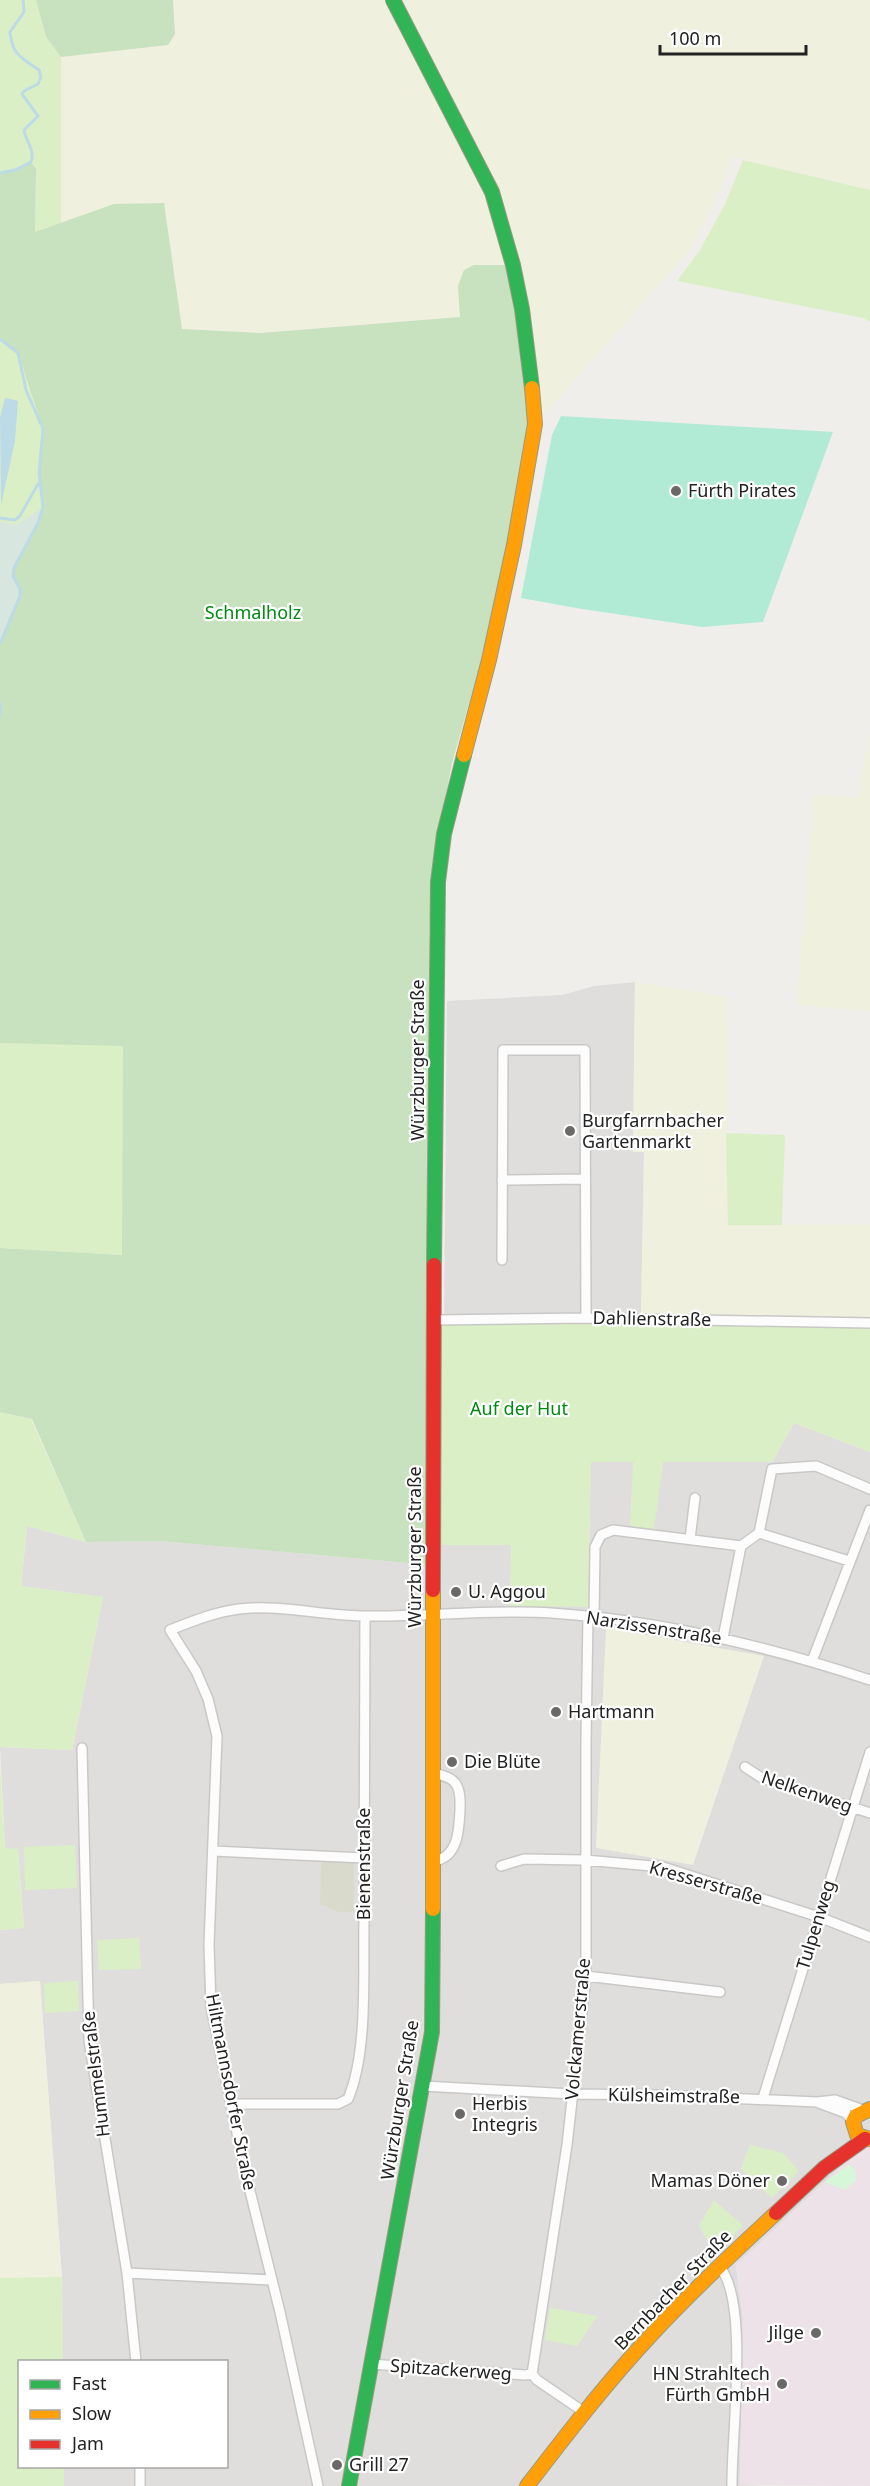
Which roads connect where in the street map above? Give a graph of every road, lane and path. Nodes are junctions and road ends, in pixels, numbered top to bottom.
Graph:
1 (393, 0) edge
2 (585, 1179) junction
3 (502, 1180) junction
4 (502, 1260) dead end
5 (586, 1318) junction
6 (434, 1320) junction
7 (870, 1323) edge
8 (870, 1489) edge
9 (695, 1498) dead end
10 (870, 1510) edge
11 (759, 1533) junction
12 (690, 1539) junction
13 (741, 1546) junction
14 (849, 1561) junction
15 (433, 1614) junction
16 (364, 1616) junction
17 (591, 1616) junction
18 (170, 1630) joint
19 (723, 1638) junction
20 (812, 1661) junction
21 (870, 1680) edge
22 (82, 1748) dead end
23 (870, 1752) edge
24 (745, 1767) dead end
25 (433, 1773) junction
26 (852, 1808) junction
27 (870, 1813) edge
28 (213, 1851) junction
29 (364, 1858) junction
30 (585, 1860) junction
31 (434, 1861) junction
32 (501, 1866) dead end
33 (819, 1917) junction
34 (870, 1937) edge
35 (586, 1976) junction
36 (720, 1992) dead end
37 (423, 2086) junction
38 (572, 2094) junction
39 (764, 2098) junction
40 (817, 2102) junction
41 (232, 2104) junction
42 (867, 2110) edge
43 (854, 2125) junction
44 (868, 2139) edge
45 (824, 2168) junction
46 (719, 2266) junction
47 (127, 2273) junction
48 (272, 2280) junction
49 (136, 2360) edge
50 (370, 2364) junction
51 (532, 2373) junction
52 (584, 2412) junction
53 (140, 2468) edge
54 (140, 2486) edge
55 (318, 2486) edge
56 (349, 2486) edge
57 (528, 2486) edge
58 (732, 2486) edge

1 - 6 street, Würzburger Straße
2 - 3 street
2 - 3 street
2 - 5 street
3 - 4 street
5 - 6 street, Dahlienstraße
5 - 7 street, Dahlienstraße
6 - 15 street, Würzburger Straße
8 - 11 street
9 - 12 street
10 - 14 street
11 - 13 street
11 - 14 street
12 - 13 street, Volckamerstraße
12 - 17 street, Volckamerstraße
13 - 19 street
14 - 20 street
15 - 16 street, Narzissenstraße
15 - 17 street, Narzissenstraße
15 - 25 street, Würzburger Straße
16 - 18 street, Narzissenstraße
16 - 29 street, Bienenstraße
17 - 19 street, Narzissenstraße
17 - 30 street, Volckamerstraße
18 - 28 street, Hiltmannsdorfer Straße
19 - 20 street, Narzissenstraße
20 - 21 street, Narzissenstraße
22 - 47 street, Hummelstraße
23 - 26 street, Tulpenweg
24 - 26 street, Nelkenweg
25 - 31 street, Würzburger Straße
25 - 31 street
26 - 27 street, Nelkenweg
26 - 33 street, Tulpenweg
28 - 29 street
28 - 41 street, Hiltmannsdorfer Straße
29 - 41 street, Bienenstraße
30 - 32 street, Kresserstraße
30 - 33 street, Kresserstraße
30 - 35 street, Volckamerstraße
31 - 37 street, Würzburger Straße
33 - 34 street, Kresserstraße
33 - 39 street, Tulpenweg
35 - 36 street
35 - 38 street, Volckamerstraße
37 - 38 street, Külsheimstraße
37 - 50 street, Würzburger Straße
38 - 39 street, Külsheimstraße
38 - 51 street, Volckamerstraße
39 - 40 street, Külsheimstraße
40 - 42 street, Külsheimstraße
40 - 43 street, Külsheimstraße
41 - 48 street, Hiltmannsdorfer Straße
42 - 43 street
43 - 44 street
43 - 45 street
44 - 45 street, Bernbacher Straße
45 - 46 street, Bernbacher Straße
46 - 52 street, Bernbacher Straße
46 - 58 street
47 - 48 street
47 - 49 street, Hummelstraße
48 - 55 street, Hiltmannsdorfer Straße
50 - 51 street, Spitzackerweg
50 - 56 street, Würzburger Straße
51 - 52 street
52 - 57 street, Bernbacher Straße
53 - 54 street

